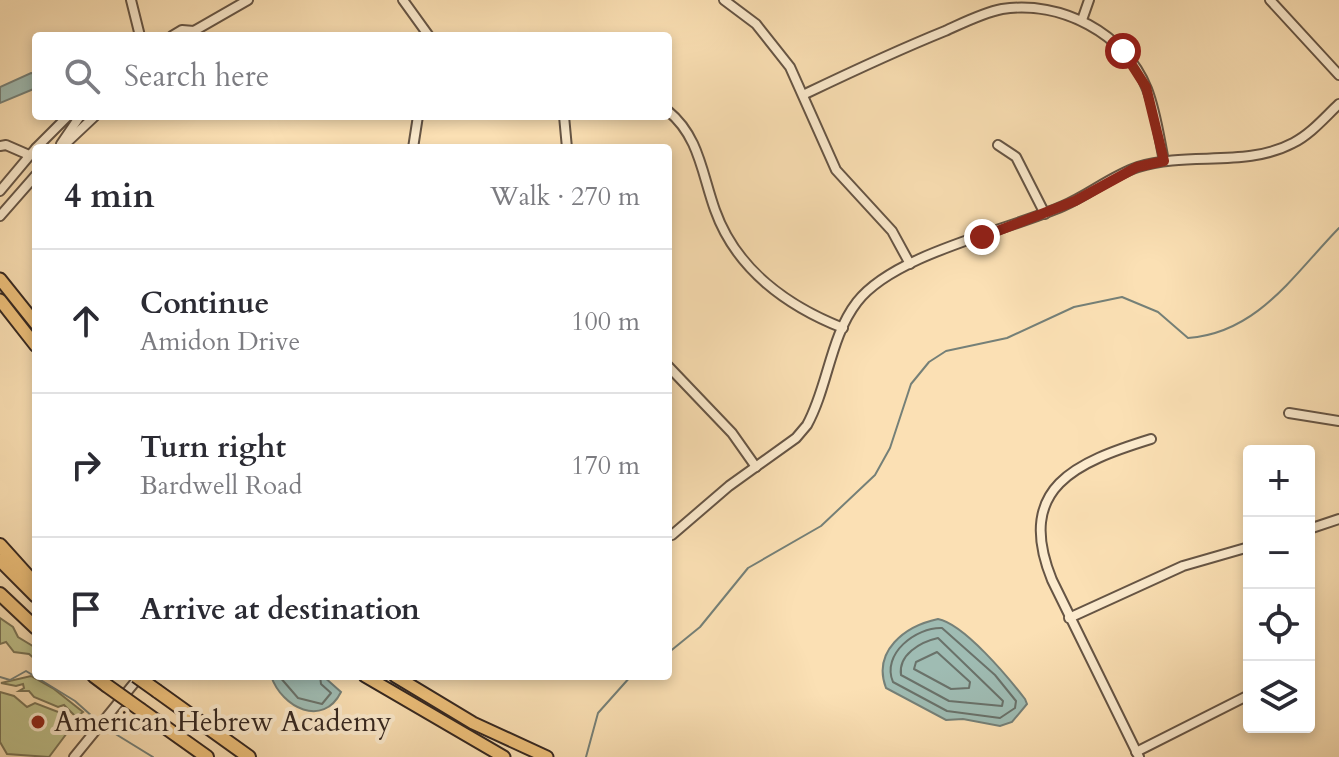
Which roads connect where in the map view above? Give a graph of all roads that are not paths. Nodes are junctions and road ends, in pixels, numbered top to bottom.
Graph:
1 (131, 0) edge
2 (248, 0) edge
3 (403, 0) edge
4 (724, 0) edge
5 (747, 0) edge
6 (1089, 0) edge
7 (1270, 0) edge
8 (740, 10) junction
9 (1082, 20) junction
10 (139, 32) edge
11 (195, 32) edge
12 (426, 32) edge
13 (1339, 75) edge
14 (805, 94) junction
15 (1339, 104) edge
16 (672, 116) edge
17 (64, 120) edge
18 (78, 120) edge
19 (91, 120) edge
20 (417, 120) edge
21 (564, 120) edge
22 (41, 144) edge
23 (62, 144) edge
24 (64, 144) edge
25 (414, 144) edge
26 (567, 144) edge
27 (998, 145) dead end
28 (0, 146) edge
29 (32, 151) edge
30 (32, 153) edge
31 (1164, 161) junction
32 (32, 180) edge
33 (0, 191) edge
34 (1045, 214) junction
35 (0, 216) edge
36 (910, 264) junction
37 (0, 279) edge
38 (0, 300) edge
39 (32, 319) edge
40 (843, 328) junction
41 (32, 341) edge
42 (672, 370) edge
43 (1289, 413) dead end
44 (1339, 421) edge
45 (1151, 439) dead end
46 (756, 467) junction
47 (1339, 519) edge
48 (1315, 527) edge
49 (672, 535) dead end
50 (0, 545) edge
51 (1243, 549) edge
52 (0, 560) edge
53 (32, 581) edge
54 (32, 592) edge
55 (0, 594) edge
56 (1069, 618) junction
57 (32, 624) edge
58 (99, 680) edge
59 (135, 680) edge
60 (143, 680) edge
61 (372, 680) edge
62 (400, 680) edge
63 (1243, 698) edge
64 (1137, 754) edge
65 (74, 757) edge
66 (207, 757) edge
67 (249, 757) edge
68 (504, 757) edge
69 (547, 757) edge

1 - 10 street
2 - 11 street
3 - 12 street
4 - 8 street
5 - 8 street
6 - 9 street
7 - 13 street
8 - 14 street
9 - 14 street
9 - 31 street
14 - 36 street
15 - 31 street
16 - 40 street
17 - 22 street
18 - 23 street
19 - 24 street
20 - 25 street
21 - 26 street
27 - 34 street
28 - 29 street
30 - 33 street
31 - 34 street
32 - 35 street
34 - 36 street
36 - 40 street
37 - 39 main road
38 - 41 main road
40 - 46 street
42 - 46 street
43 - 44 street
45 - 56 street
46 - 49 street
47 - 48 street
50 - 53 highway
51 - 56 street
52 - 54 highway
55 - 57 highway
56 - 64 street
58 - 66 highway, bridge
59 - 65 street
60 - 67 highway, bridge
61 - 68 main road
62 - 69 main road
63 - 64 street

